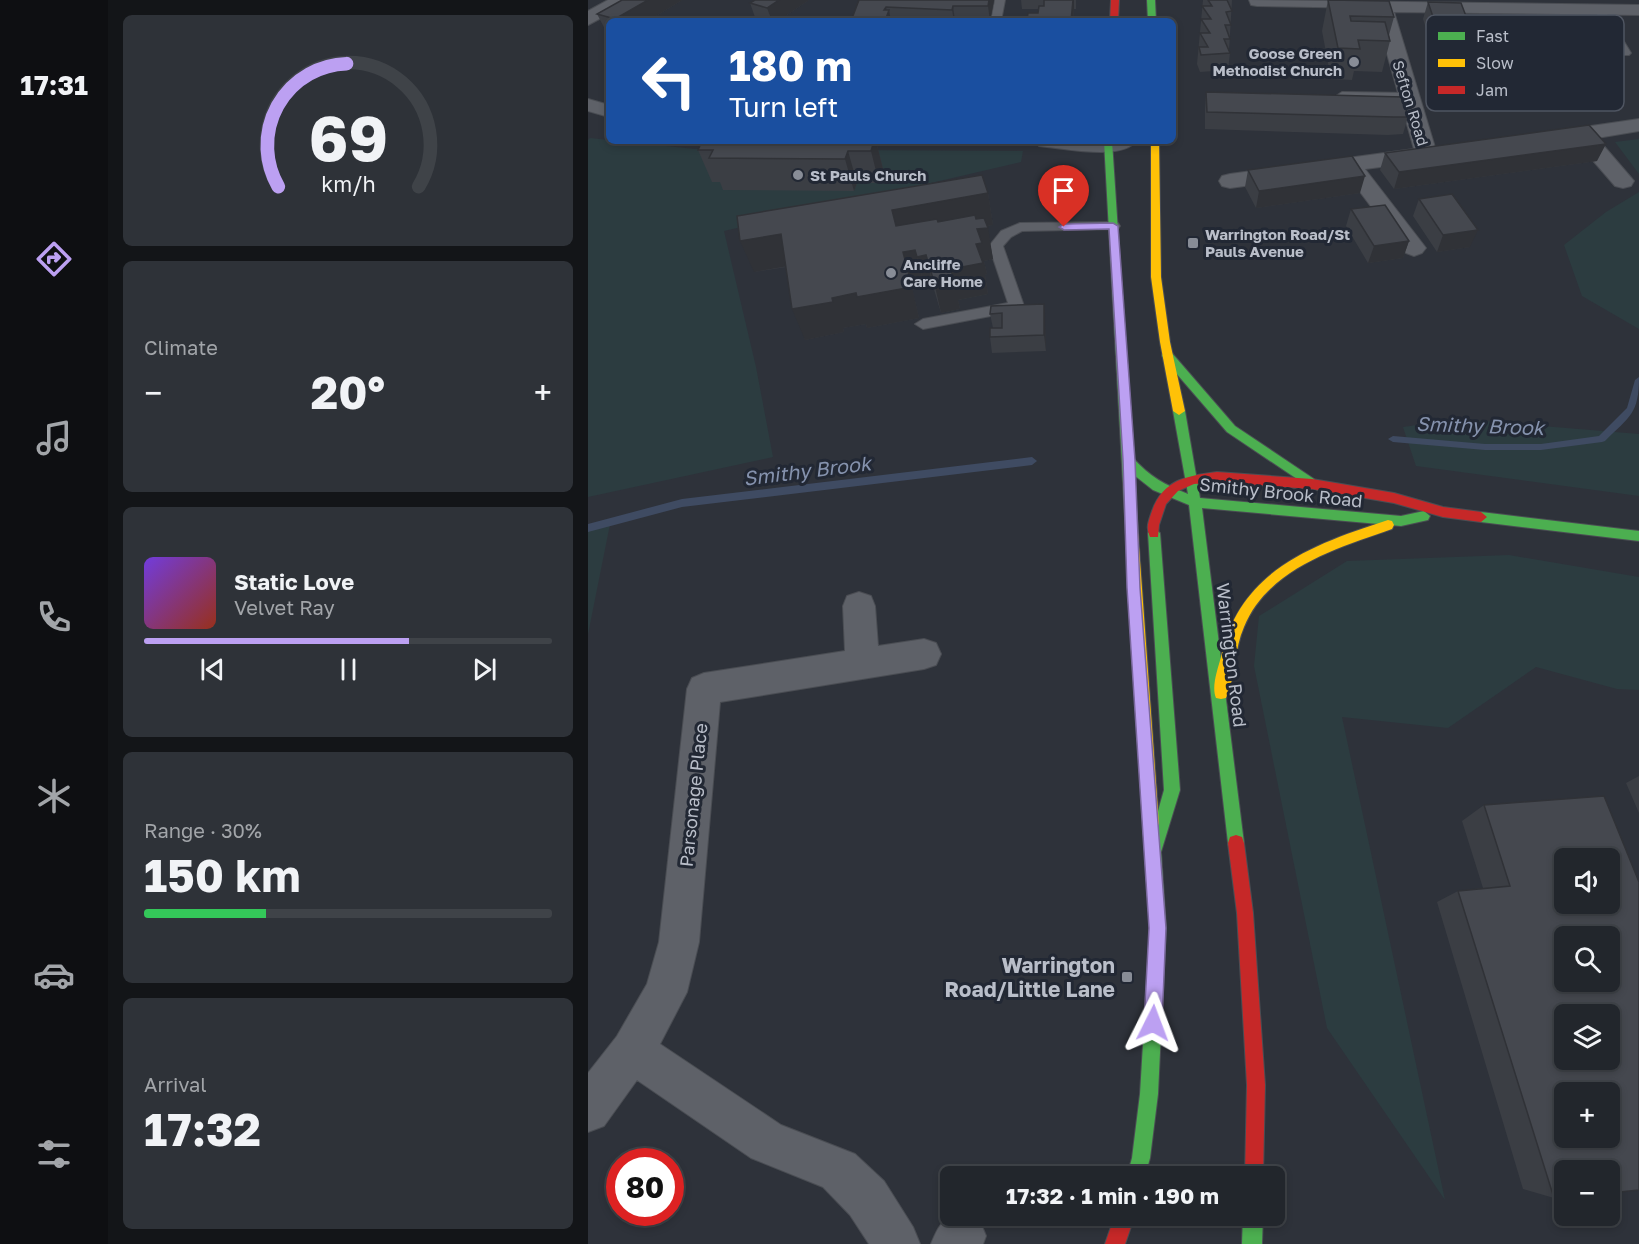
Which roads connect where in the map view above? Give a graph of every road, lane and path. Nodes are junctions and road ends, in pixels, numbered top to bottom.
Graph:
1 (621, 0) edge
2 (1000, 0) edge
3 (1115, 0) edge
4 (1151, 0) edge
5 (1257, 1) edge
6 (1277, 1) edge
7 (1382, 3) edge
8 (1522, 4) edge
9 (1599, 9) junction
10 (1639, 10) edge
11 (1603, 15) edge
12 (997, 18) edge
13 (1114, 18) edge
14 (1152, 18) edge
15 (588, 19) edge
16 (1333, 96) edge
17 (1409, 97) junction
18 (1639, 125) edge
19 (1582, 134) junction
20 (1526, 141) edge
21 (1114, 144) edge
22 (1155, 144) edge
23 (1449, 151) edge
24 (1426, 154) junction
25 (1352, 165) junction
26 (1230, 181) dead end
27 (1623, 181) dead end
28 (1113, 226) junction
29 (1414, 248) dead end
30 (923, 324) dead end
31 (1167, 356) junction
32 (1129, 460) junction
33 (1191, 480) junction
34 (1312, 484) junction
35 (1168, 494) junction
36 (1194, 502) junction
37 (1443, 512) junction
38 (1401, 521) junction
39 (1639, 536) edge
40 (859, 606) dead end
41 (924, 654) dead end
42 (862, 663) junction
43 (1220, 699) junction
44 (1154, 851) junction
45 (632, 1051) junction
46 (588, 1110) edge
47 (1139, 1166) edge
48 (1254, 1166) edge
49 (1121, 1226) edge
50 (1253, 1226) edge
51 (896, 1244) edge
52 (1115, 1244) edge
53 (1252, 1244) edge

1 - 15 street
2 - 12 lane
3 - 13 main road
4 - 14 main road
5 - 6 street
6 - 7 street
7 - 8 street
7 - 17 street, Sefton Road
8 - 9 street
9 - 10 street
9 - 11 lane
16 - 17 lane
17 - 24 street, Sefton Road
18 - 19 street
19 - 20 street
19 - 27 street
21 - 28 main road
22 - 31 main road, Warrington Road
23 - 24 street
24 - 25 street, Sefton Road
25 - 26 street, Sefton Road
25 - 29 street
28 - 30 lane
28 - 32 main road
31 - 33 main road, Warrington Road
31 - 34 main road
32 - 35 main road, Smithy Brook Road
32 - 44 main road
33 - 34 main road, Smithy Brook Road
33 - 35 main road
33 - 36 main road, Warrington Road
34 - 37 main road, Smithy Brook Road
35 - 36 main road, Smithy Brook Road
35 - 44 main road
36 - 38 main road, Smithy Brook Road
36 - 43 main road, Warrington Road
37 - 38 main road, Smithy Brook Road
37 - 39 main road, Smithy Brook Road
38 - 43 main road
40 - 42 street
41 - 42 street, Parsonage Place
42 - 45 street, Parsonage Place
43 - 48 main road, Warrington Road
44 - 47 main road
45 - 46 street, Parsonage Place
45 - 51 street
49 - 52 main road
50 - 53 main road

